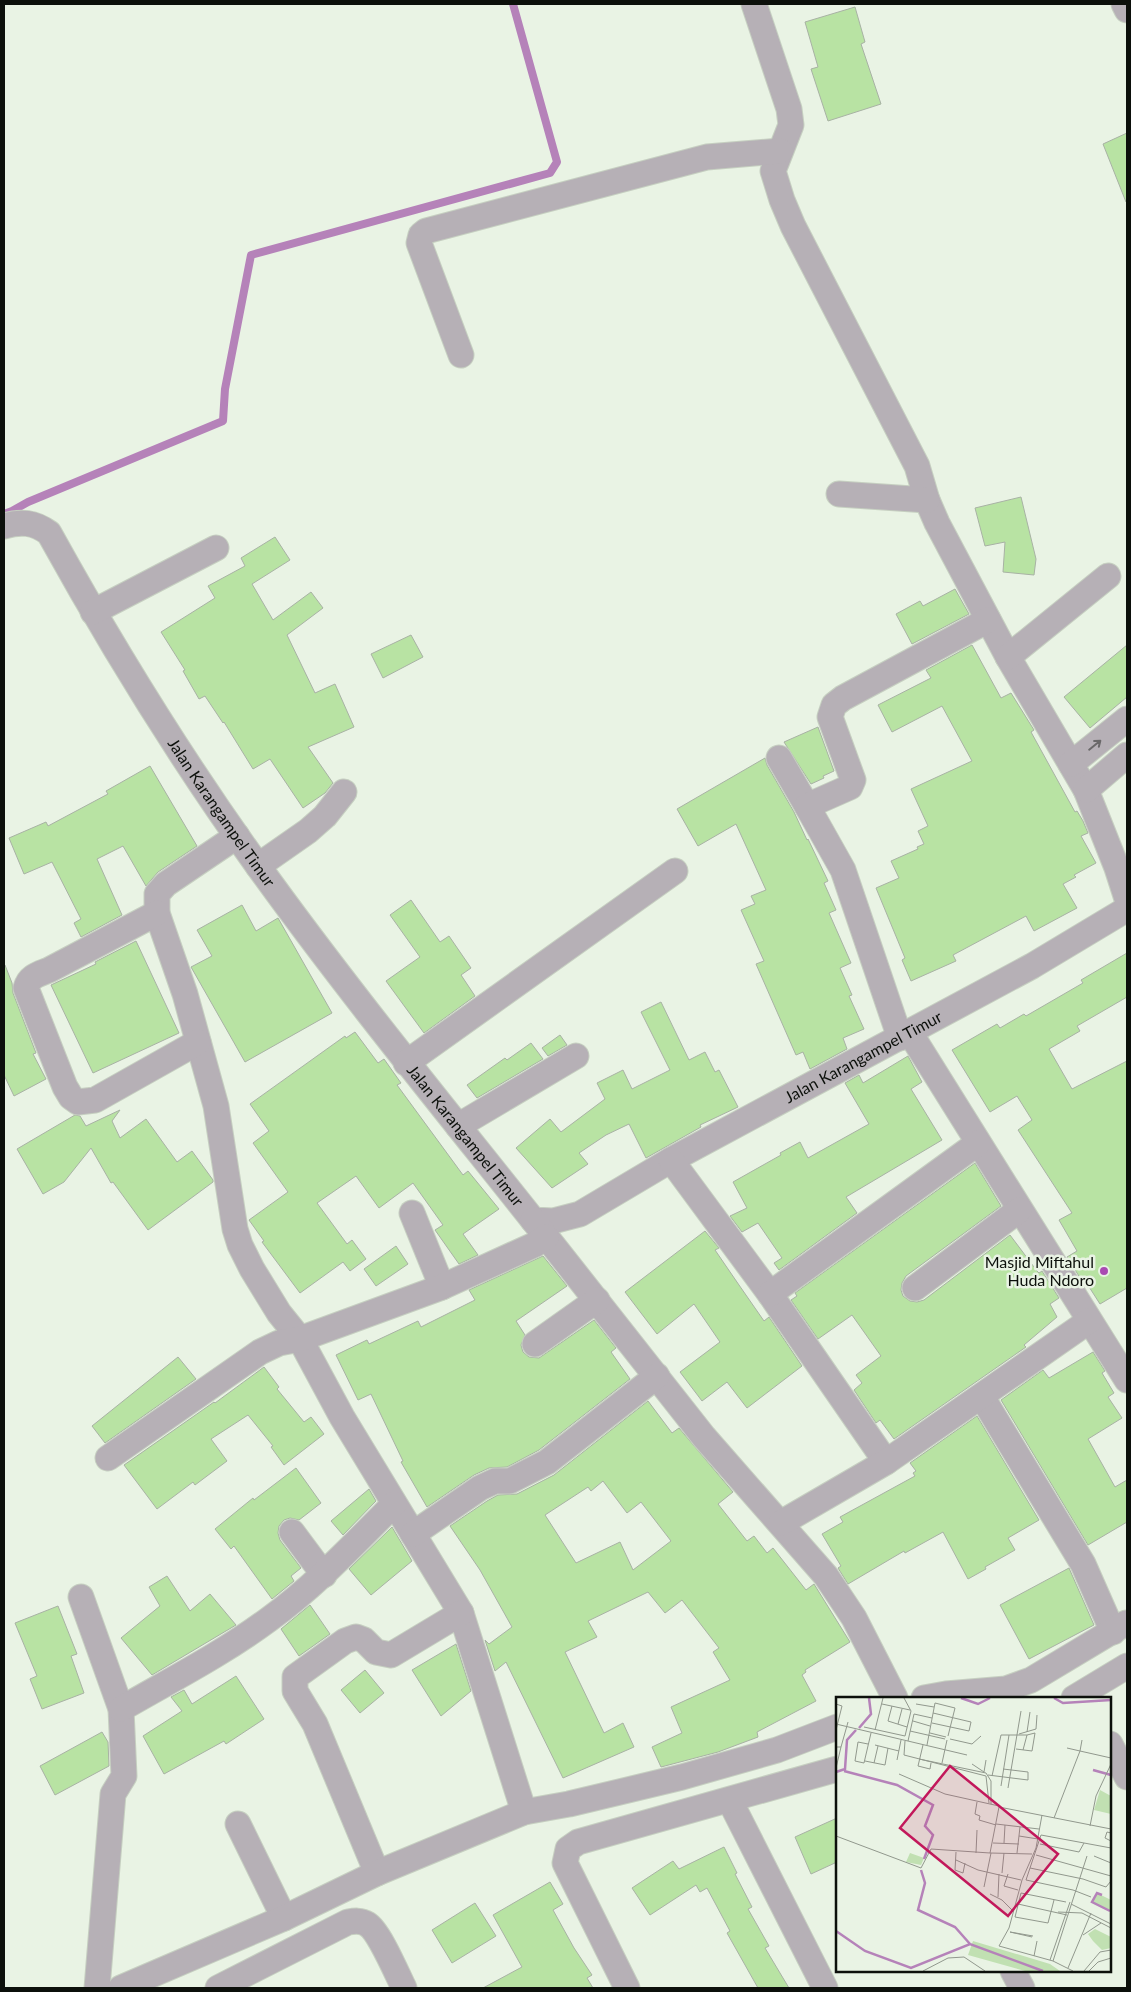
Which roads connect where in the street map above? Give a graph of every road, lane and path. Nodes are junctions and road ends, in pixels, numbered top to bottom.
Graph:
1 (754, 4) edge
2 (1124, 4) edge
3 (1127, 10) edge
4 (780, 151) junction
5 (461, 355) dead end
6 (839, 494) dead end
7 (927, 500) junction
8 (4, 526) edge
9 (216, 548) dead end
10 (1108, 576) dead end
11 (93, 612) junction
12 (988, 620) junction
13 (1008, 657) junction
14 (1127, 718) edge
15 (1127, 755) edge
16 (779, 758) dead end
17 (1071, 764) junction
18 (1086, 790) junction
19 (344, 792) dead end
20 (807, 806) junction
21 (237, 836) junction
22 (258, 866) junction
23 (675, 871) dead end
24 (1127, 900) edge
25 (1127, 909) edge
26 (157, 913) junction
27 (905, 1035) junction
28 (198, 1042) junction
29 (576, 1056) dead end
30 (406, 1063) junction
31 (458, 1126) junction
32 (978, 1143) junction
33 (671, 1160) junction
34 (1019, 1210) junction
35 (412, 1213) dead end
36 (539, 1228) junction
37 (442, 1287) junction
38 (915, 1288) dead end
39 (770, 1294) junction
40 (597, 1300) junction
41 (1089, 1321) junction
42 (300, 1339) junction
43 (535, 1344) dead end
44 (1126, 1375) edge
45 (657, 1376) junction
46 (982, 1397) junction
47 (108, 1458) dead end
48 (886, 1462) junction
49 (394, 1504) junction
50 (781, 1523) junction
51 (292, 1532) dead end
52 (413, 1534) junction
53 (324, 1575) junction
54 (81, 1596) dead end
55 (461, 1613) junction
56 (1120, 1627) edge
57 (1127, 1666) edge
58 (894, 1697) edge
59 (930, 1697) edge
60 (1080, 1697) edge
61 (121, 1708) junction
62 (836, 1727) edge
63 (1111, 1746) edge
64 (836, 1770) edge
65 (1127, 1777) edge
66 (730, 1801) junction
67 (524, 1812) junction
68 (238, 1824) dead end
69 (377, 1873) junction
70 (284, 1918) junction
71 (1014, 1972) edge
72 (97, 1988) edge
73 (121, 1988) edge
74 (218, 1988) edge
75 (404, 1988) edge
76 (627, 1988) edge
77 (825, 1988) edge
78 (1022, 1988) edge

1 - 4 street
2 - 3 street
4 - 5 street
4 - 7 street
6 - 7 street
7 - 12 street
8 - 11 street, Jalan Karangampel Timur
9 - 11 street
10 - 13 street
11 - 21 street, Jalan Karangampel Timur
12 - 13 street
12 - 20 street
13 - 17 street
17 -> 14 street
15 - 18 street
16 - 20 street
17 - 18 street
18 - 24 street
19 - 22 street
20 - 27 street
21 - 22 street, Jalan Karangampel Timur
21 - 26 street
22 - 30 street, Jalan Karangampel Timur
23 - 30 street
25 - 27 street, Jalan Karangampel Timur
26 - 28 street
26 - 28 street
27 - 32 street
27 - 33 street, Jalan Karangampel Timur
28 - 42 street
29 - 31 street
30 - 31 street, Jalan Karangampel Timur
31 - 36 street, Jalan Karangampel Timur
32 - 34 street
32 - 39 street
33 - 36 street, Jalan Karangampel Timur
33 - 39 street
34 - 38 street
34 - 41 street
35 - 37 street
36 - 37 street
36 - 40 street
37 - 42 street
39 - 48 street
40 - 43 street
40 - 45 street
41 - 44 street
41 - 46 street
42 - 47 street
42 - 49 street
45 - 50 street
45 - 52 street
46 - 48 street
46 - 56 street
48 - 50 street
49 - 52 street
49 - 53 street
50 - 58 street
51 - 53 street
52 - 55 street
53 - 61 street
54 - 61 street
55 - 67 street
55 - 69 street
56 - 59 street
57 - 60 street
61 - 72 street
62 - 67 street
63 - 65 street
64 - 66 street
66 - 76 street
66 - 77 street
67 - 69 street
68 - 70 street
69 - 70 street
70 - 73 street
71 - 78 street
74 - 75 street

